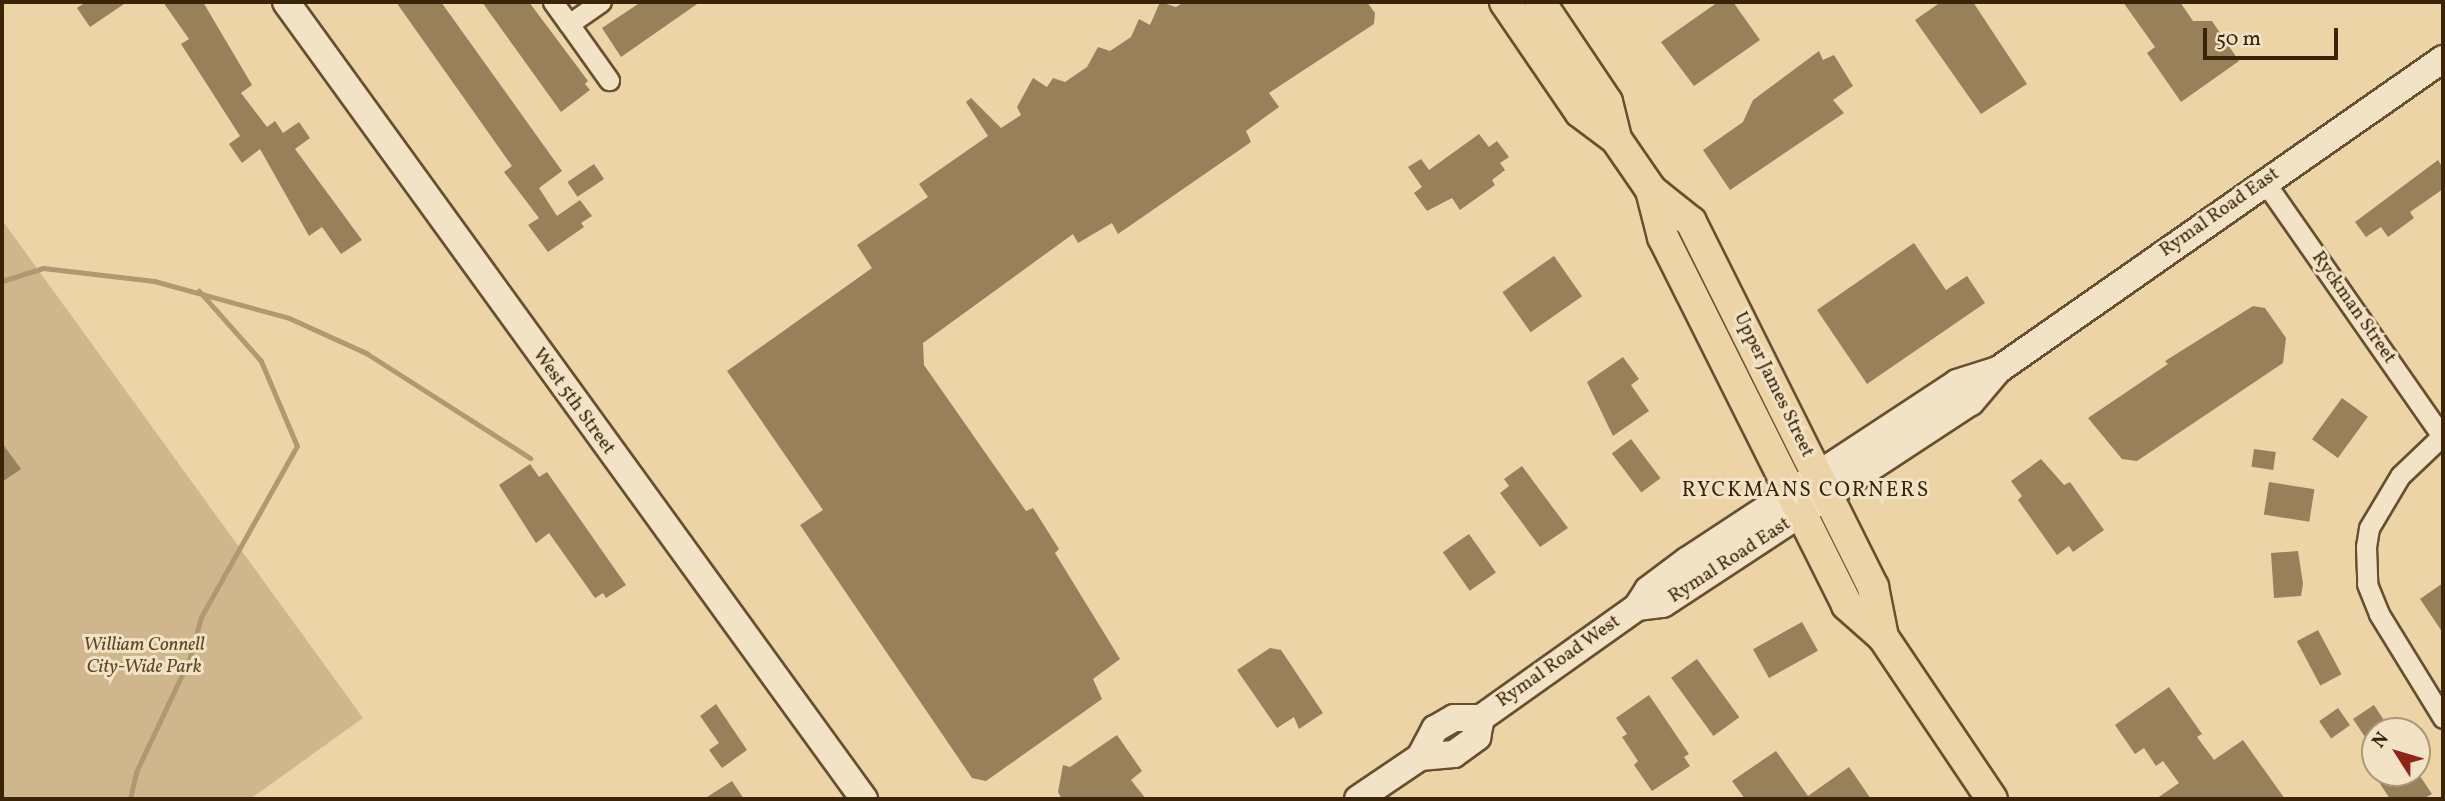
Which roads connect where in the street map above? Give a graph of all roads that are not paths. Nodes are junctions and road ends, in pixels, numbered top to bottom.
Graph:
1 (286, 2) edge
2 (553, 2) edge
3 (601, 2) edge
4 (1505, 2) edge
5 (1540, 2) edge
6 (569, 24) junction
7 (2443, 59) edge
8 (610, 80) dead end
9 (1616, 139) junction
10 (2264, 181) junction
11 (2443, 435) edge
12 (1809, 495) junction
13 (1637, 607) joint
14 (2443, 718) edge
15 (864, 799) edge
16 (1358, 799) edge
17 (1992, 799) edge

1 - 15 main road, West 5th Street
2 - 6 street
3 - 6 street
4 - 9 main road, Upper James Street
5 - 9 main road, Upper James Street
6 - 8 street
7 - 10 main road, Rymal Road East
9 - 12 main road, Upper James Street
10 - 11 street, Ryckman Street
10 - 12 main road, Rymal Road East
11 - 14 street
12 - 13 main road, Rymal Road East
12 - 17 main road, Upper James Street
13 - 16 main road, Rymal Road West

